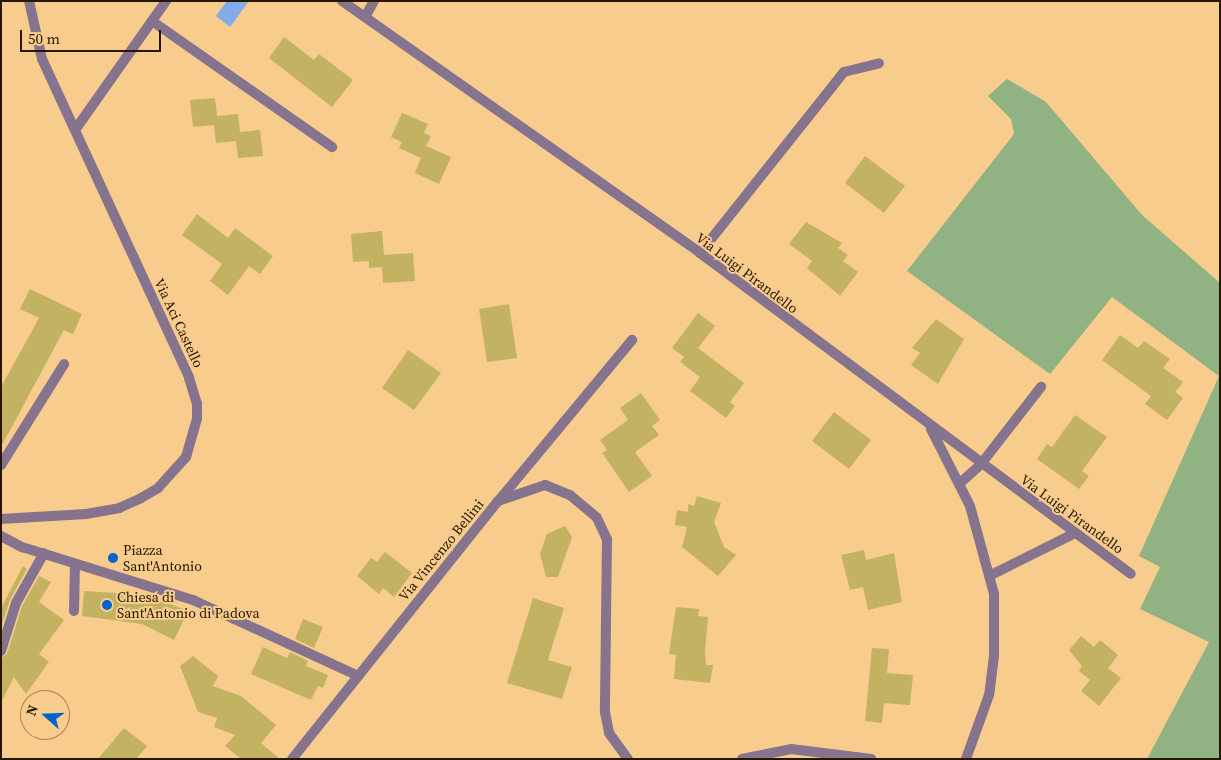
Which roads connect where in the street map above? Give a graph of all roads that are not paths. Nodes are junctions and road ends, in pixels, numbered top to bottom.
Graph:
1 (29, 1) edge
2 (166, 1) edge
3 (342, 1) edge
4 (374, 1) edge
5 (365, 17) junction
6 (152, 22) junction
7 (879, 64) dead end
8 (75, 130) junction
9 (332, 146) dead end
10 (700, 253) junction
11 (632, 340) dead end
12 (64, 364) dead end
13 (1040, 387) dead end
14 (930, 427) junction
15 (981, 464) junction
16 (1, 465) edge
17 (959, 484) junction
18 (498, 501) junction
19 (1, 518) edge
20 (1075, 533) junction
21 (1, 536) edge
22 (44, 553) junction
23 (75, 564) junction
24 (1131, 574) dead end
25 (991, 575) junction
26 (74, 611) dead end
27 (1, 651) edge
28 (358, 676) junction
29 (292, 759) edge
30 (628, 759) edge
31 (742, 759) edge
32 (871, 759) edge
33 (966, 759) edge

1 - 8 street, Via Aci Castello
2 - 6 street
3 - 5 street, Via Luigi Pirandello
4 - 5 street
5 - 10 street, Via Luigi Pirandello
6 - 8 street
6 - 9 street
7 - 10 street
8 - 19 street, Via Aci Castello
10 - 14 street, Via Luigi Pirandello
11 - 18 street
12 - 16 street
13 - 15 street
14 - 15 street, Via Luigi Pirandello
14 - 17 street
15 - 17 street
15 - 20 street, Via Luigi Pirandello
17 - 25 street
18 - 28 street, Via Vincenzo Bellini
18 - 30 street, Via Vincenzo Bellini
20 - 24 street, Via Luigi Pirandello
20 - 25 street
21 - 22 street
22 - 23 street
22 - 27 street
23 - 26 street
23 - 28 street
25 - 33 street
28 - 29 street, Via Vincenzo Bellini
31 - 32 street

